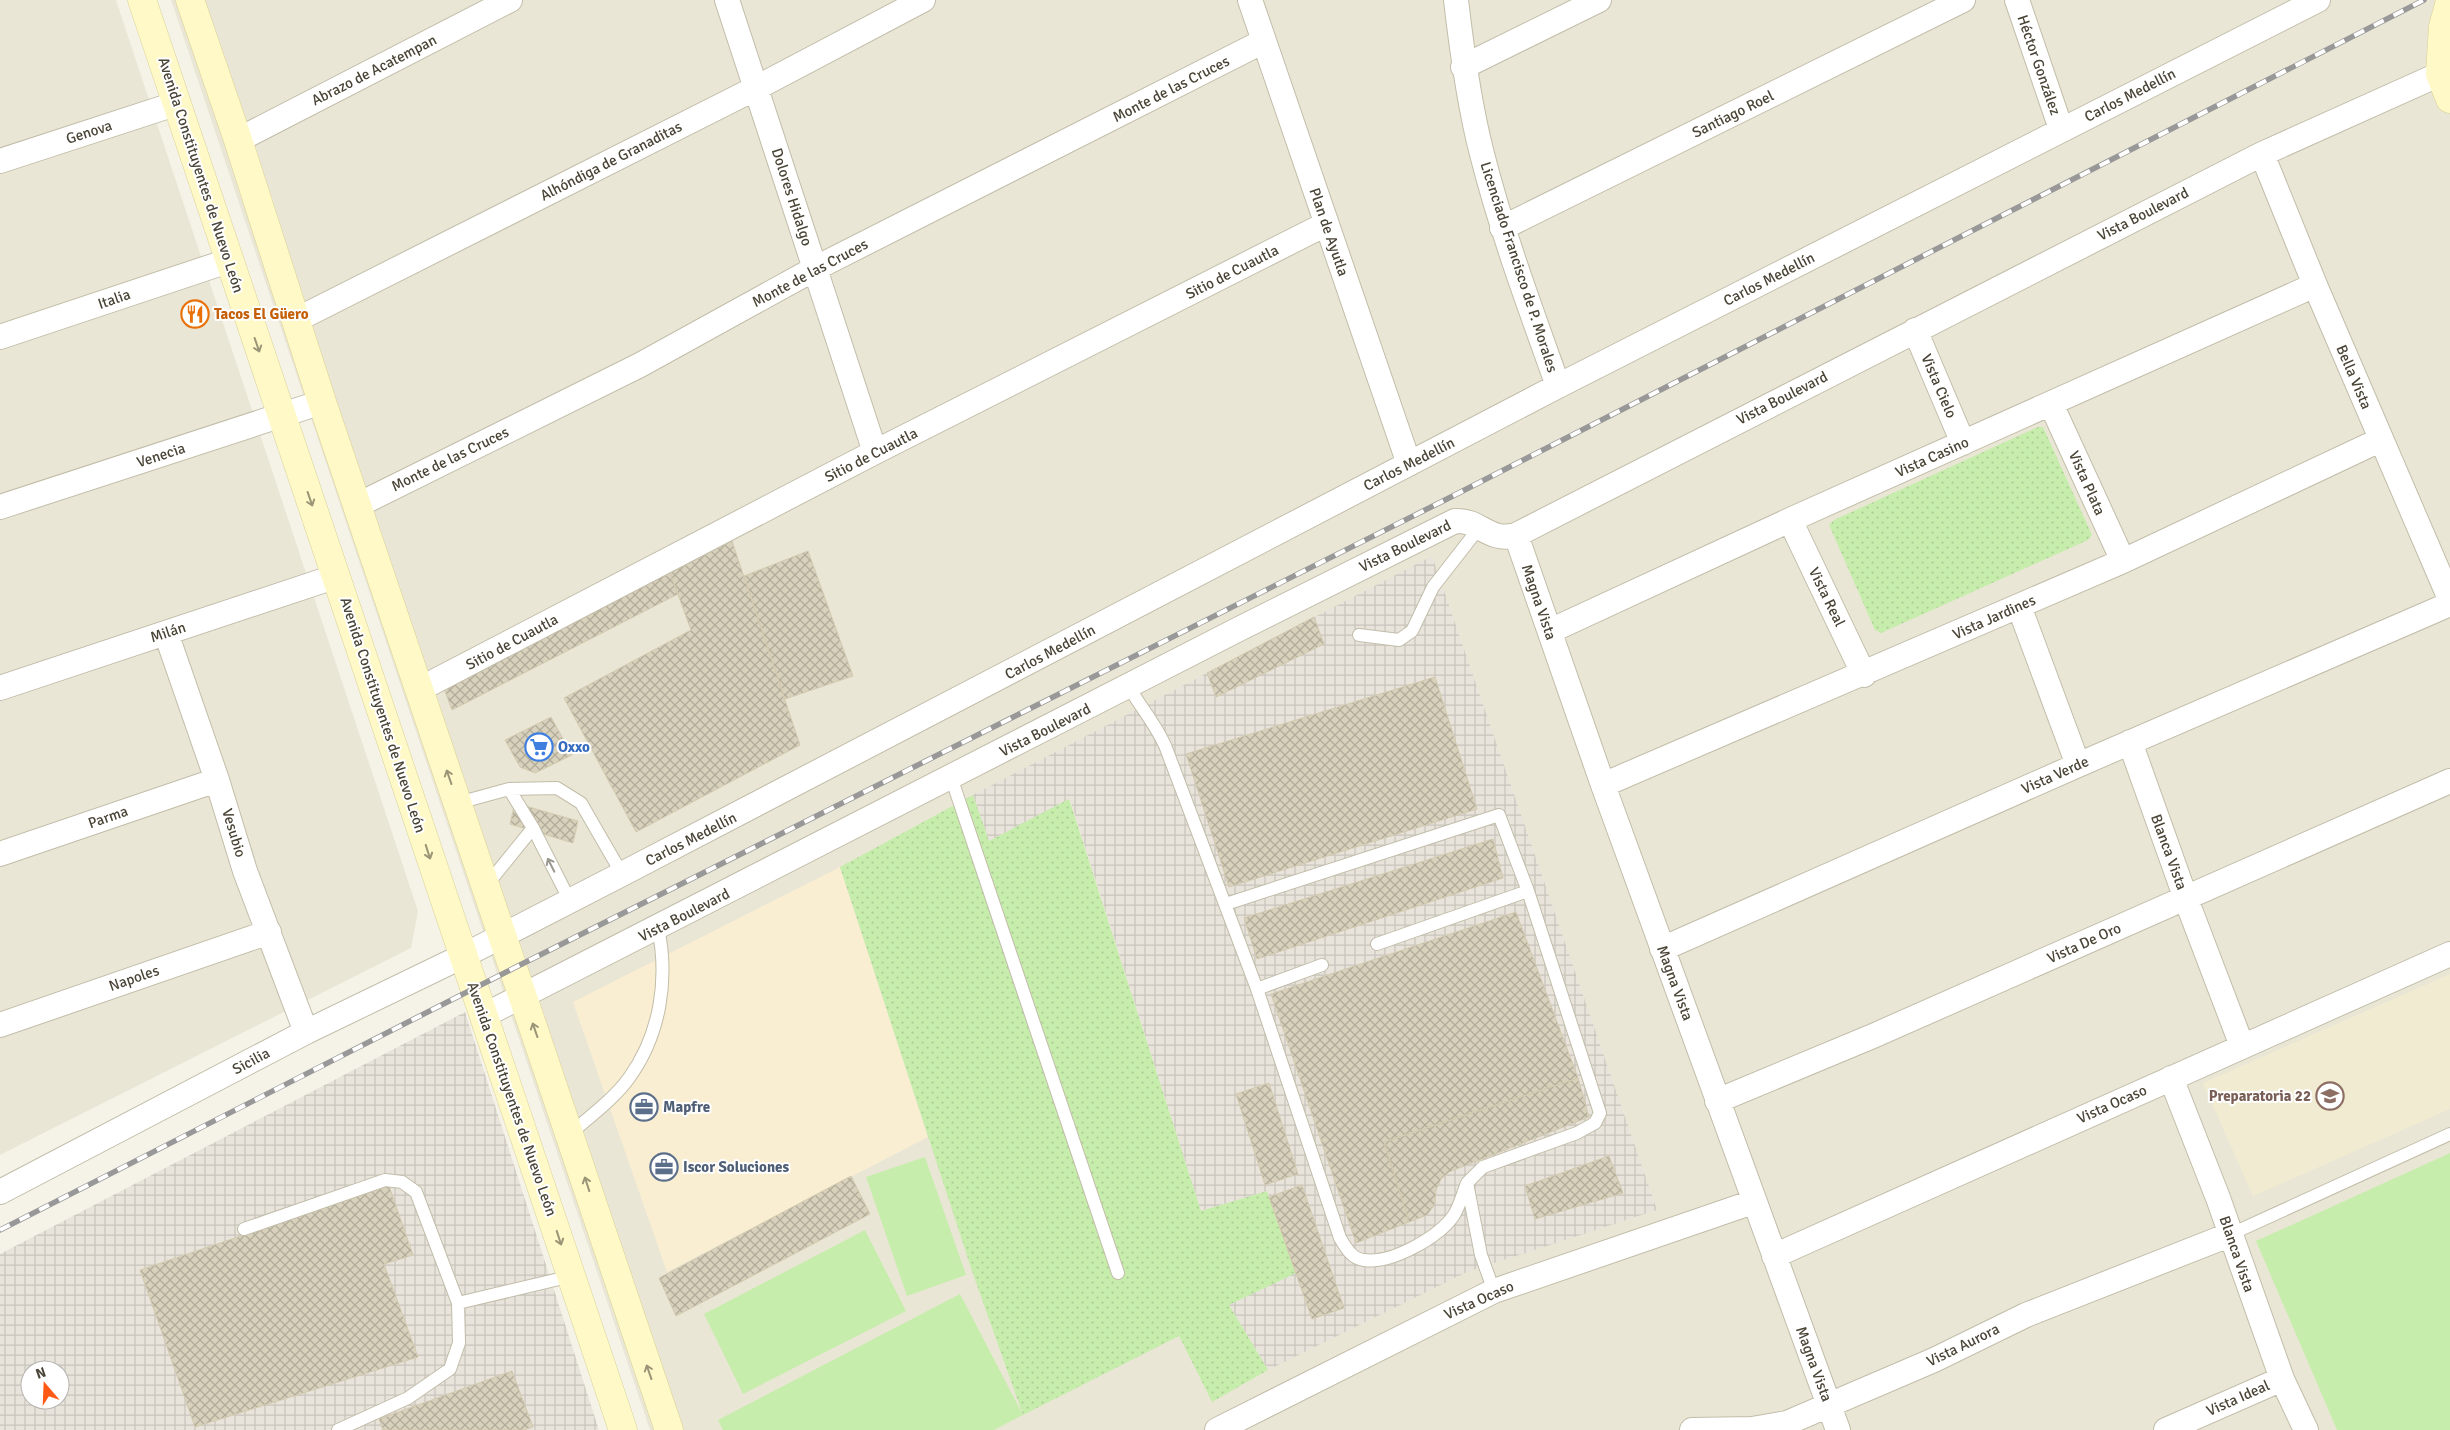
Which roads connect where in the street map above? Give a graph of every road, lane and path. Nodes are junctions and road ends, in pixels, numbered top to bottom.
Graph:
1 (142, 0) edge
2 (190, 0) edge
3 (510, 0) edge
4 (726, 0) edge
5 (923, 0) edge
6 (1251, 0) edge
7 (1456, 0) edge
8 (1599, 0) edge
9 (1963, 0) edge
10 (2017, 0) edge
11 (2318, 0) edge
12 (2450, 1) edge
13 (1264, 41) junction
14 (1463, 67) junction
15 (2440, 74) junction
16 (756, 88) junction
17 (2450, 99) edge
18 (178, 103) junction
19 (2061, 129) junction
20 (238, 140) junction
21 (2262, 154) junction
22 (0, 161) edge
23 (1326, 224) junction
24 (1502, 228) junction
25 (228, 261) junction
26 (816, 268) junction
27 (2315, 285) junction
28 (296, 320) junction
29 (1915, 330) junction
30 (0, 337) edge
31 (1558, 386) junction
32 (322, 402) junction
33 (2052, 404) junction
34 (282, 416) junction
35 (2380, 440) junction
36 (1963, 443) junction
37 (875, 452) junction
38 (1409, 464) junction
39 (356, 506) junction
40 (0, 507) edge
41 (1790, 520) junction
42 (1479, 528) junction
43 (1516, 535) junction
44 (2123, 561) junction
45 (337, 576) junction
46 (2450, 599) edge
47 (2450, 604) edge
48 (2018, 606) junction
49 (1550, 631) junction
50 (166, 632) junction
51 (1359, 635) dead end
52 (1864, 675) junction
53 (1129, 687) junction
54 (0, 688) edge
55 (418, 690) junction
56 (2130, 742) junction
57 (2078, 765) junction
58 (951, 777) junction
59 (217, 780) junction
60 (2450, 781) edge
61 (1603, 785) junction
62 (509, 789) junction
63 (458, 803) junction
64 (534, 828) junction
65 (0, 854) edge
66 (622, 874) junction
67 (486, 886) junction
68 (1528, 891) junction
69 (2186, 899) junction
70 (570, 901) junction
71 (1226, 904) junction
72 (658, 928) junction
73 (269, 932) junction
74 (503, 935) junction
75 (1377, 944) dead end
76 (1662, 949) junction
77 (2450, 954) edge
78 (463, 956) junction
79 (1322, 965) dead end
80 (1257, 989) junction
81 (524, 997) junction
82 (485, 1015) junction
83 (0, 1025) edge
84 (306, 1032) junction
85 (2242, 1046) junction
86 (2172, 1078) junction
87 (1717, 1101) junction
88 (570, 1134) junction
89 (2450, 1134) edge
90 (1467, 1182) junction
91 (0, 1192) edge
92 (1753, 1202) junction
93 (244, 1229) dead end
94 (2229, 1235) junction
95 (1774, 1256) junction
96 (1118, 1273) dead end
97 (572, 1276) junction
98 (1494, 1291) junction
99 (458, 1303) junction
100 (2282, 1379) junction
101 (1829, 1406) junction
102 (667, 1424) edge
103 (1224, 1428) edge
104 (338, 1430) edge
105 (623, 1430) edge
106 (628, 1430) edge
107 (1692, 1430) edge
108 (1838, 1430) edge
109 (2166, 1430) edge
110 (2306, 1430) edge

1 - 18 main road, Avenida Constituyentes de Nuevo León
2 - 20 main road
3 - 20 street, Abrazo de Acatempan
4 - 16 street, Dolores Hidalgo
5 - 16 street, Alhóndiga de Granaditas
6 - 13 street, Plan de Ayutla
7 - 14 street, Licenciado Francisco de P. Morales
8 - 14 street
9 - 24 street, Santiago Roel
10 - 19 street, Héctor González
11 - 19 street, Carlos Medellín
12 - 15 main road
13 - 23 street, Plan de Ayutla
13 - 26 street, Monte de las Cruces
14 - 24 street, Licenciado Francisco de P. Morales
15 - 17 main road
15 - 21 street, Vista Boulevard
16 - 26 street, Dolores Hidalgo
16 - 28 street, Alhóndiga de Granaditas
18 - 22 street, Genova
18 - 25 main road, Avenida Constituyentes de Nuevo León
19 - 31 street, Carlos Medellín
20 - 28 main road
21 - 27 street, Bella Vista
21 - 29 street, Vista Boulevard
23 - 37 street, Sitio de Cuautla
23 - 38 street, Plan de Ayutla
24 - 31 street, Licenciado Francisco de P. Morales
25 - 30 street, Italia
25 -> 34 main road, Avenida Constituyentes de Nuevo León
26 - 37 street, Dolores Hidalgo
26 - 39 street, Monte de las Cruces
27 - 33 street, Vista Casino
27 - 35 street, Bella Vista
28 - 32 main road
29 - 36 street, Vista Cielo
29 - 43 street, Vista Boulevard
31 - 38 street, Carlos Medellín
32 - 34 street, Venecia
32 - 39 main road
33 - 36 street, Vista Casino
33 - 44 street, Vista Plata
34 - 40 street, Venecia
34 -> 45 main road, Avenida Constituyentes de Nuevo León
35 - 44 street, Vista Jardines
35 - 46 street, Bella Vista
36 - 41 street, Vista Casino
37 - 55 street, Sitio de Cuautla
38 - 66 street, Carlos Medellín
39 - 55 main road
41 - 49 street, Vista Casino
41 - 52 street, Vista Real
42 - 43 street, Vista Boulevard
42 - 51 lane
42 - 53 street, Vista Boulevard
43 - 49 street, Magna Vista
44 - 48 street, Vista Jardines
45 - 50 street, Milán
45 -> 78 main road, Avenida Constituyentes de Nuevo León
47 - 56 street, Vista Verde
48 - 52 street, Vista Jardines
48 - 57 street
49 - 61 street, Magna Vista
50 - 54 street, Milán
50 - 59 street, Vesubio
52 - 61 street, Vista Jardines
53 - 58 street, Vista Boulevard
53 - 71 lane
63 -> 55 main road
56 - 57 street, Vista Verde
56 - 69 street, Blanca Vista
57 - 76 street, Vista Verde
58 - 72 street, Vista Boulevard
58 - 96 lane
59 - 65 street, Parma
59 - 73 street, Vesubio
60 - 69 street, Vista De Oro
61 - 76 street, Magna Vista
62 - 63 lane
62 - 64 lane
62 - 66 lane
63 - 67 main road
64 - 67 lane
70 -> 64 lane
66 - 70 street, Carlos Medellín
67 - 74 main road
68 - 71 lane
68 - 75 lane
68 - 90 lane
69 - 85 street, Blanca Vista
69 - 87 street, Vista De Oro
70 - 74 street, Carlos Medellín
71 - 80 lane
72 - 81 street, Vista Boulevard
72 - 88 lane
73 - 83 street, Napoles
73 - 84 street, Vesubio
74 - 78 street, Sicilia
74 - 81 main road
76 - 87 street, Magna Vista
77 - 85 street, Vista Ocaso
78 - 82 main road, Avenida Constituyentes de Nuevo León
78 - 84 street, Sicilia
79 - 80 lane
80 - 90 lane
81 - 82 street, Vista Boulevard
88 -> 81 main road
82 -> 97 main road, Avenida Constituyentes de Nuevo León
84 - 91 street, Sicilia
85 - 86 street, Vista Ocaso
86 - 94 street, Blanca Vista
86 - 95 street, Vista Ocaso
87 - 92 street, Magna Vista
102 -> 88 main road
89 - 94 lane
90 - 98 lane
92 - 95 street, Magna Vista
92 - 98 street, Vista Ocaso
93 - 99 lane
94 - 100 street, Blanca Vista
94 - 101 street, Vista Aurora
95 - 101 street, Magna Vista
97 - 99 lane
97 - 105 main road, Avenida Constituyentes de Nuevo León
98 - 103 street, Vista Ocaso
99 - 104 lane
100 - 109 street, Vista Ideal
100 - 110 street, Blanca Vista
101 - 107 street, Vista Aurora
101 - 108 street, Magna Vista
102 - 106 main road

